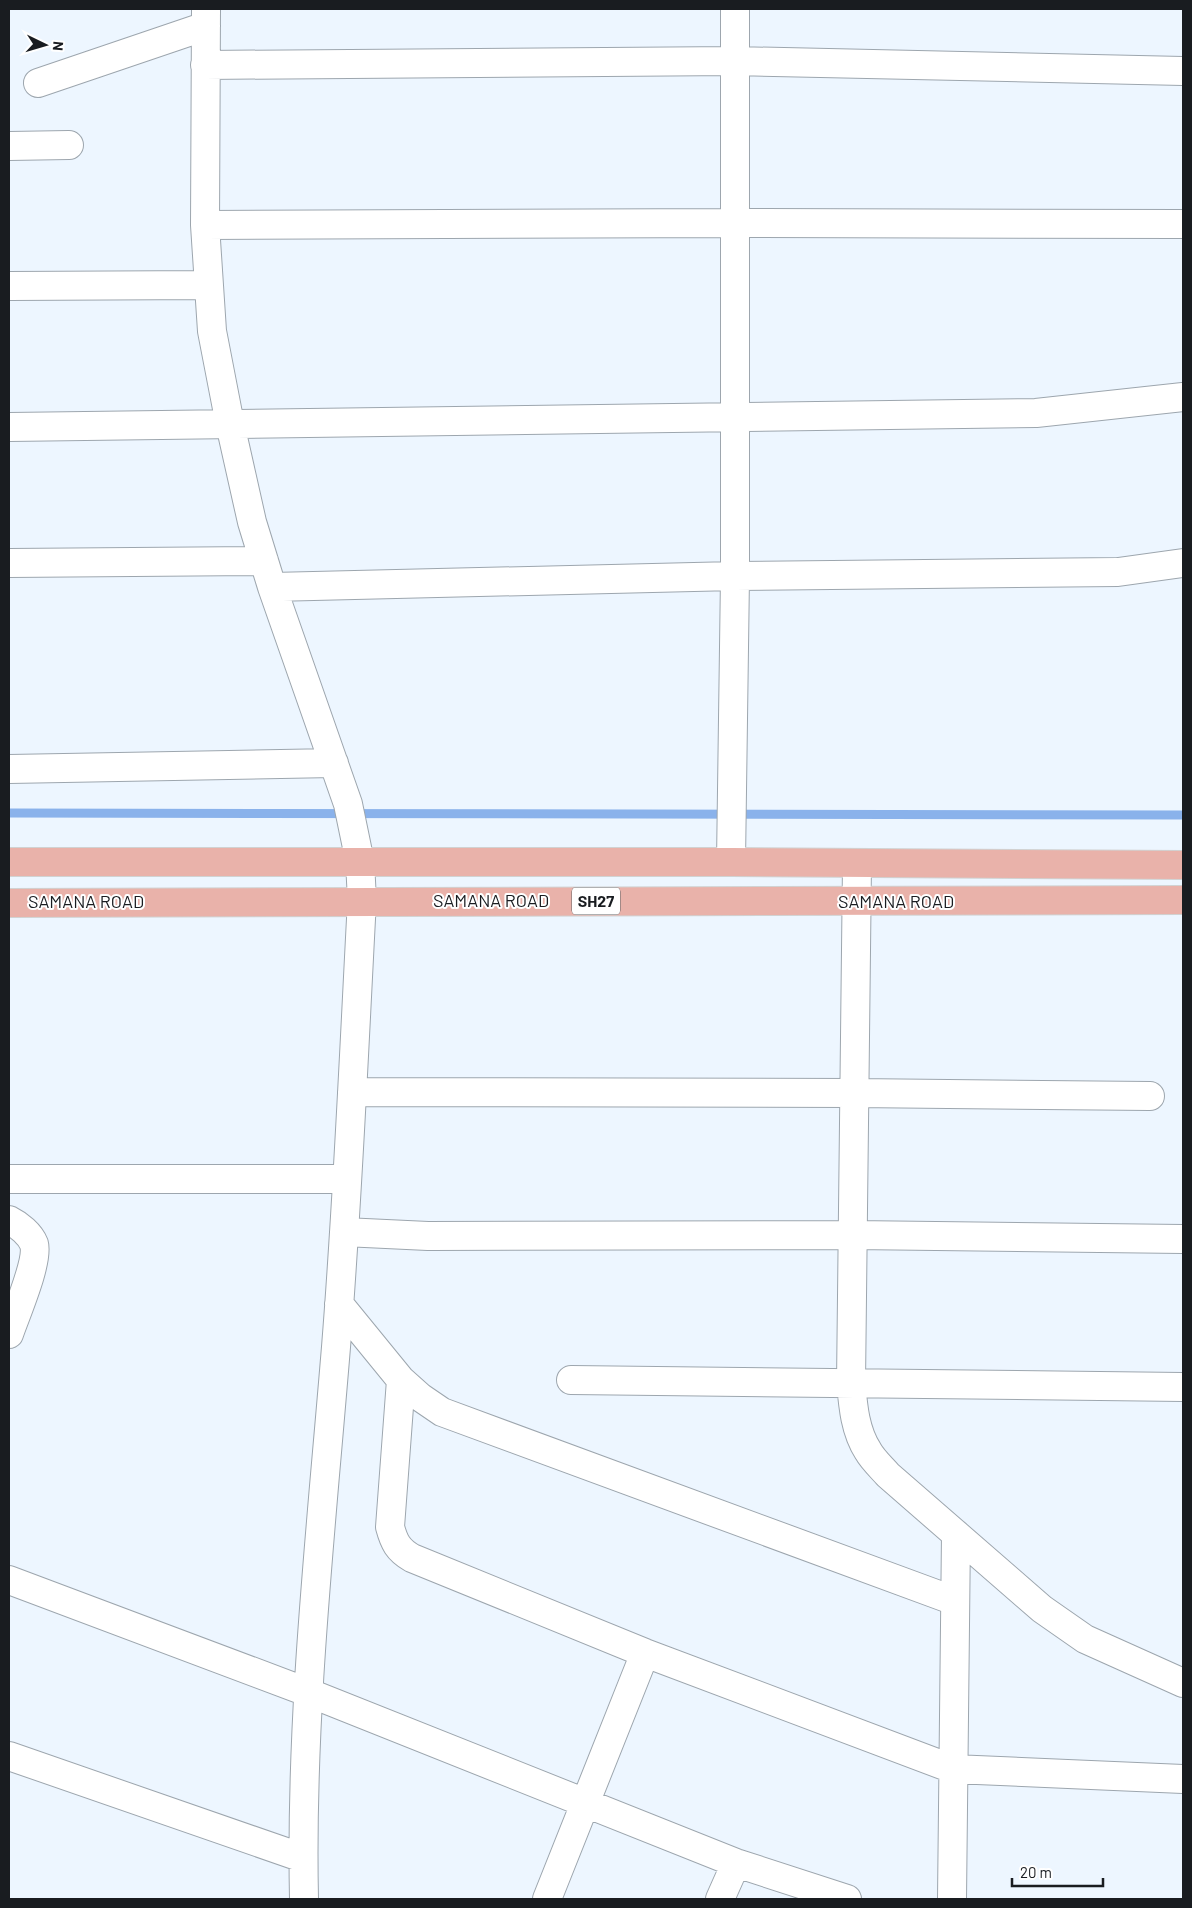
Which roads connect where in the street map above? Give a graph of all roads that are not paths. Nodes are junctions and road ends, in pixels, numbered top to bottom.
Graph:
1 (735, 9) edge
2 (206, 17) edge
3 (734, 61) junction
4 (205, 65) junction
5 (1183, 71) edge
6 (38, 83) dead end
7 (69, 145) dead end
8 (9, 146) edge
9 (735, 222) junction
10 (1183, 224) edge
11 (205, 225) junction
12 (209, 285) junction
13 (9, 286) edge
14 (1183, 397) edge
15 (735, 418) junction
16 (230, 424) junction
17 (9, 427) edge
18 (264, 561) junction
19 (9, 563) edge
20 (1183, 563) edge
21 (735, 576) junction
22 (272, 587) junction
23 (334, 764) junction
24 (9, 769) edge
25 (9, 862) edge
26 (360, 862) junction
27 (731, 862) junction
28 (857, 864) junction
29 (1183, 865) edge
30 (362, 900) junction
31 (1183, 900) edge
32 (857, 902) junction
33 (9, 903) edge
34 (352, 1092) junction
35 (855, 1093) junction
36 (1150, 1096) dead end
37 (9, 1179) edge
38 (347, 1179) junction
39 (9, 1220) edge
40 (344, 1232) junction
41 (854, 1236) junction
42 (1183, 1239) edge
43 (339, 1304) junction
44 (9, 1334) edge
45 (401, 1380) junction
46 (571, 1380) dead end
47 (852, 1383) junction
48 (1183, 1387) edge
49 (956, 1534) junction
50 (9, 1580) edge
51 (955, 1601) junction
52 (645, 1653) junction
53 (1183, 1683) edge
54 (308, 1692) junction
55 (9, 1756) edge
56 (954, 1769) junction
57 (1183, 1779) edge
58 (585, 1803) junction
59 (303, 1858) junction
60 (736, 1863) junction
61 (304, 1899) edge
62 (547, 1899) edge
63 (720, 1899) edge
64 (847, 1899) edge
65 (952, 1899) edge

1 - 3 street
2 - 4 street
2 - 6 street
3 - 4 street
3 - 5 street
3 - 9 street
4 - 11 street
7 - 8 street
9 - 10 street
9 - 11 street
9 - 15 street
11 - 12 street
12 - 13 street
12 - 16 street
14 - 15 street
15 - 16 street
15 - 21 street
16 - 17 street
16 - 18 street
18 - 19 street
18 - 22 street
20 - 21 street
21 - 22 street
21 - 27 street
22 - 23 street
23 - 24 street
23 - 26 street
25 - 26 main road, SH27
26 - 27 main road, SH27
26 - 30 street
27 - 28 main road, SH27
28 - 29 main road, SH27
28 - 32 street
30 - 32 main road, SAMANA ROAD / SH27
30 - 33 main road, SAMANA ROAD / SH27
30 - 34 street
31 - 32 main road, SAMANA ROAD / SH27
32 - 35 street
34 - 35 street
34 - 38 street
35 - 36 street
35 - 41 street
37 - 38 street
38 - 40 street
39 - 44 street
40 - 41 street
40 - 43 street
41 - 42 street
41 - 47 street
43 - 45 street
43 - 54 street
45 - 51 street
45 - 52 street
46 - 47 street
47 - 48 street
47 - 49 street
49 - 51 street
49 - 53 street
50 - 54 street
51 - 56 street
52 - 56 street
52 - 58 street
54 - 58 street
54 - 59 street
55 - 59 street
56 - 57 street
56 - 65 street
58 - 60 street
58 - 62 street
59 - 61 street
60 - 63 street
60 - 64 street

